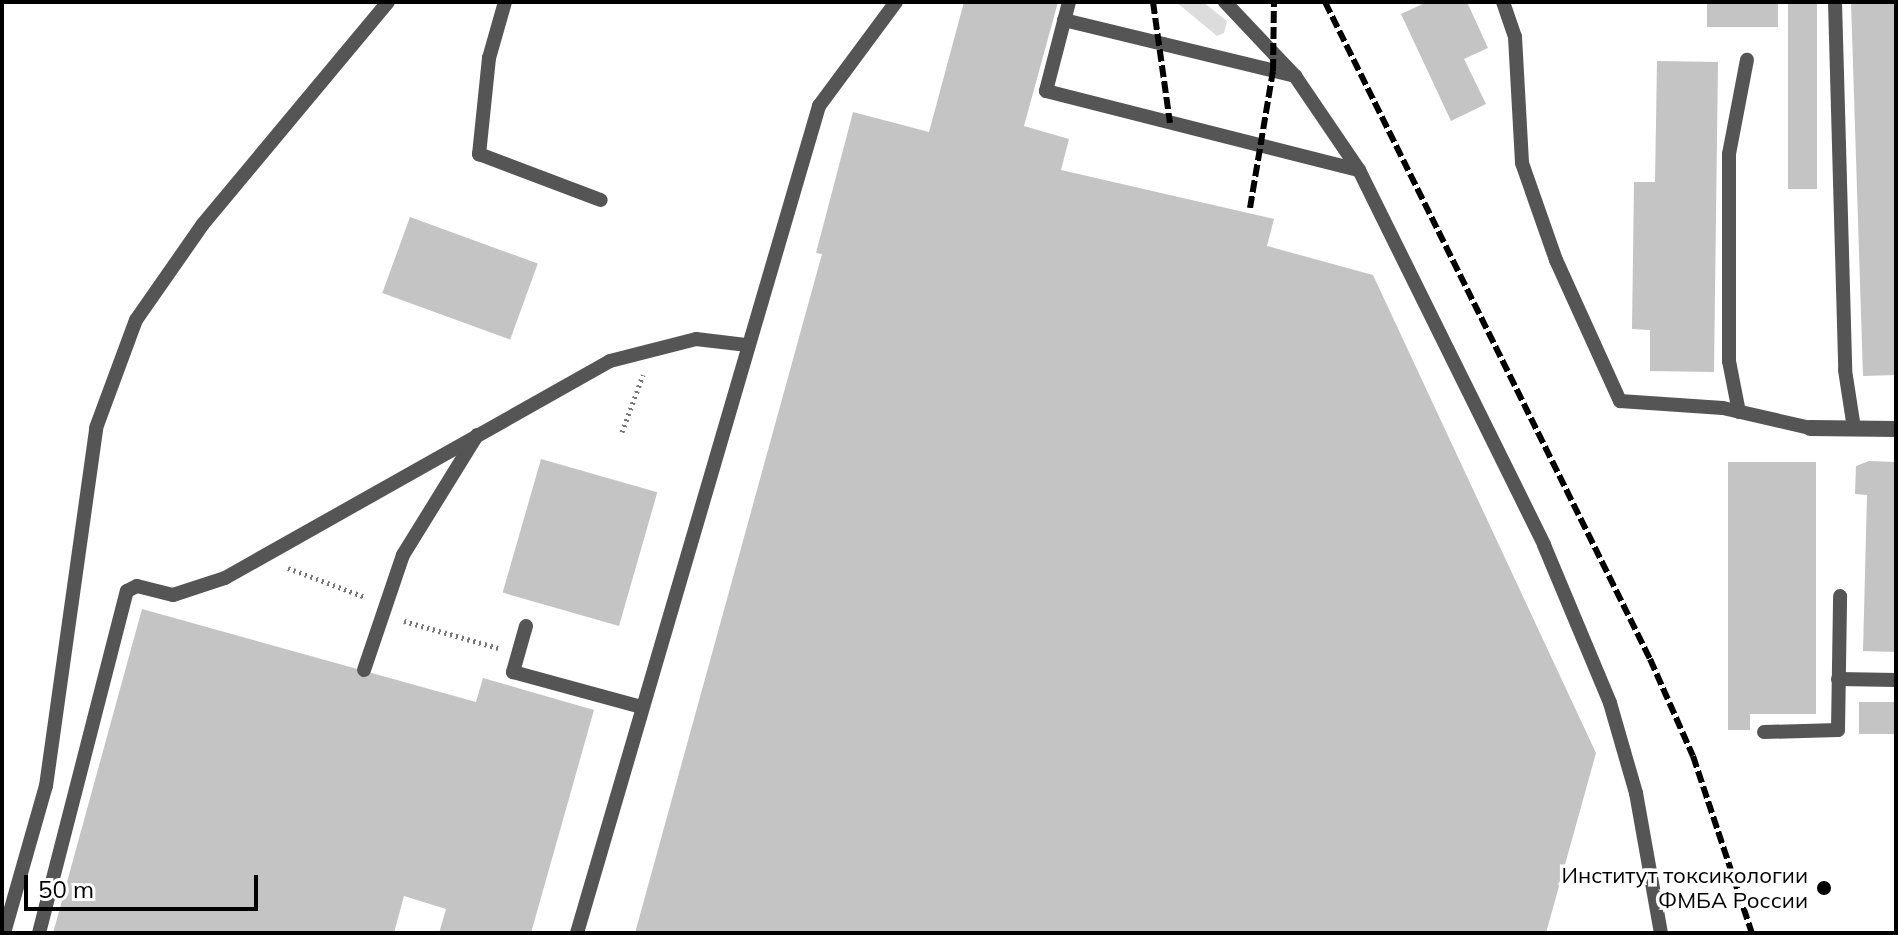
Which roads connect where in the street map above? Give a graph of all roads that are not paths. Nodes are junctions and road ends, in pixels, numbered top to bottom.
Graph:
1 (388, 2) edge
2 (505, 2) edge
3 (896, 2) edge
4 (1069, 2) edge
5 (1225, 2) edge
6 (1503, 2) edge
7 (1835, 2) edge
8 (1064, 20) junction
9 (1747, 60) dead end
10 (1295, 76) junction
11 (1359, 170) junction
12 (601, 200) dead end
13 (746, 345) junction
14 (1739, 412) junction
15 (1810, 428) joint
16 (1854, 428) junction
17 (1896, 429) edge
18 (480, 431) junction
19 (1840, 596) dead end
20 (526, 626) dead end
21 (364, 670) dead end
22 (1838, 679) junction
23 (1896, 680) edge
24 (642, 707) junction
25 (1764, 732) dead end
26 (4, 933) edge
27 (39, 933) edge
28 (577, 933) edge
29 (1661, 933) edge

1 - 26 lane
2 - 12 lane
3 - 13 lane
4 - 8 lane
5 - 10 lane
6 - 14 lane
7 - 16 lane
8 - 10 lane
8 - 11 lane
9 - 14 lane
10 - 11 lane
11 - 29 lane
13 - 18 lane
13 - 24 lane
14 - 15 lane
15 - 16 street
16 - 17 street
18 - 21 lane
18 - 27 lane
19 - 22 lane
20 - 24 lane
22 - 23 lane
22 - 25 lane
24 - 28 lane

